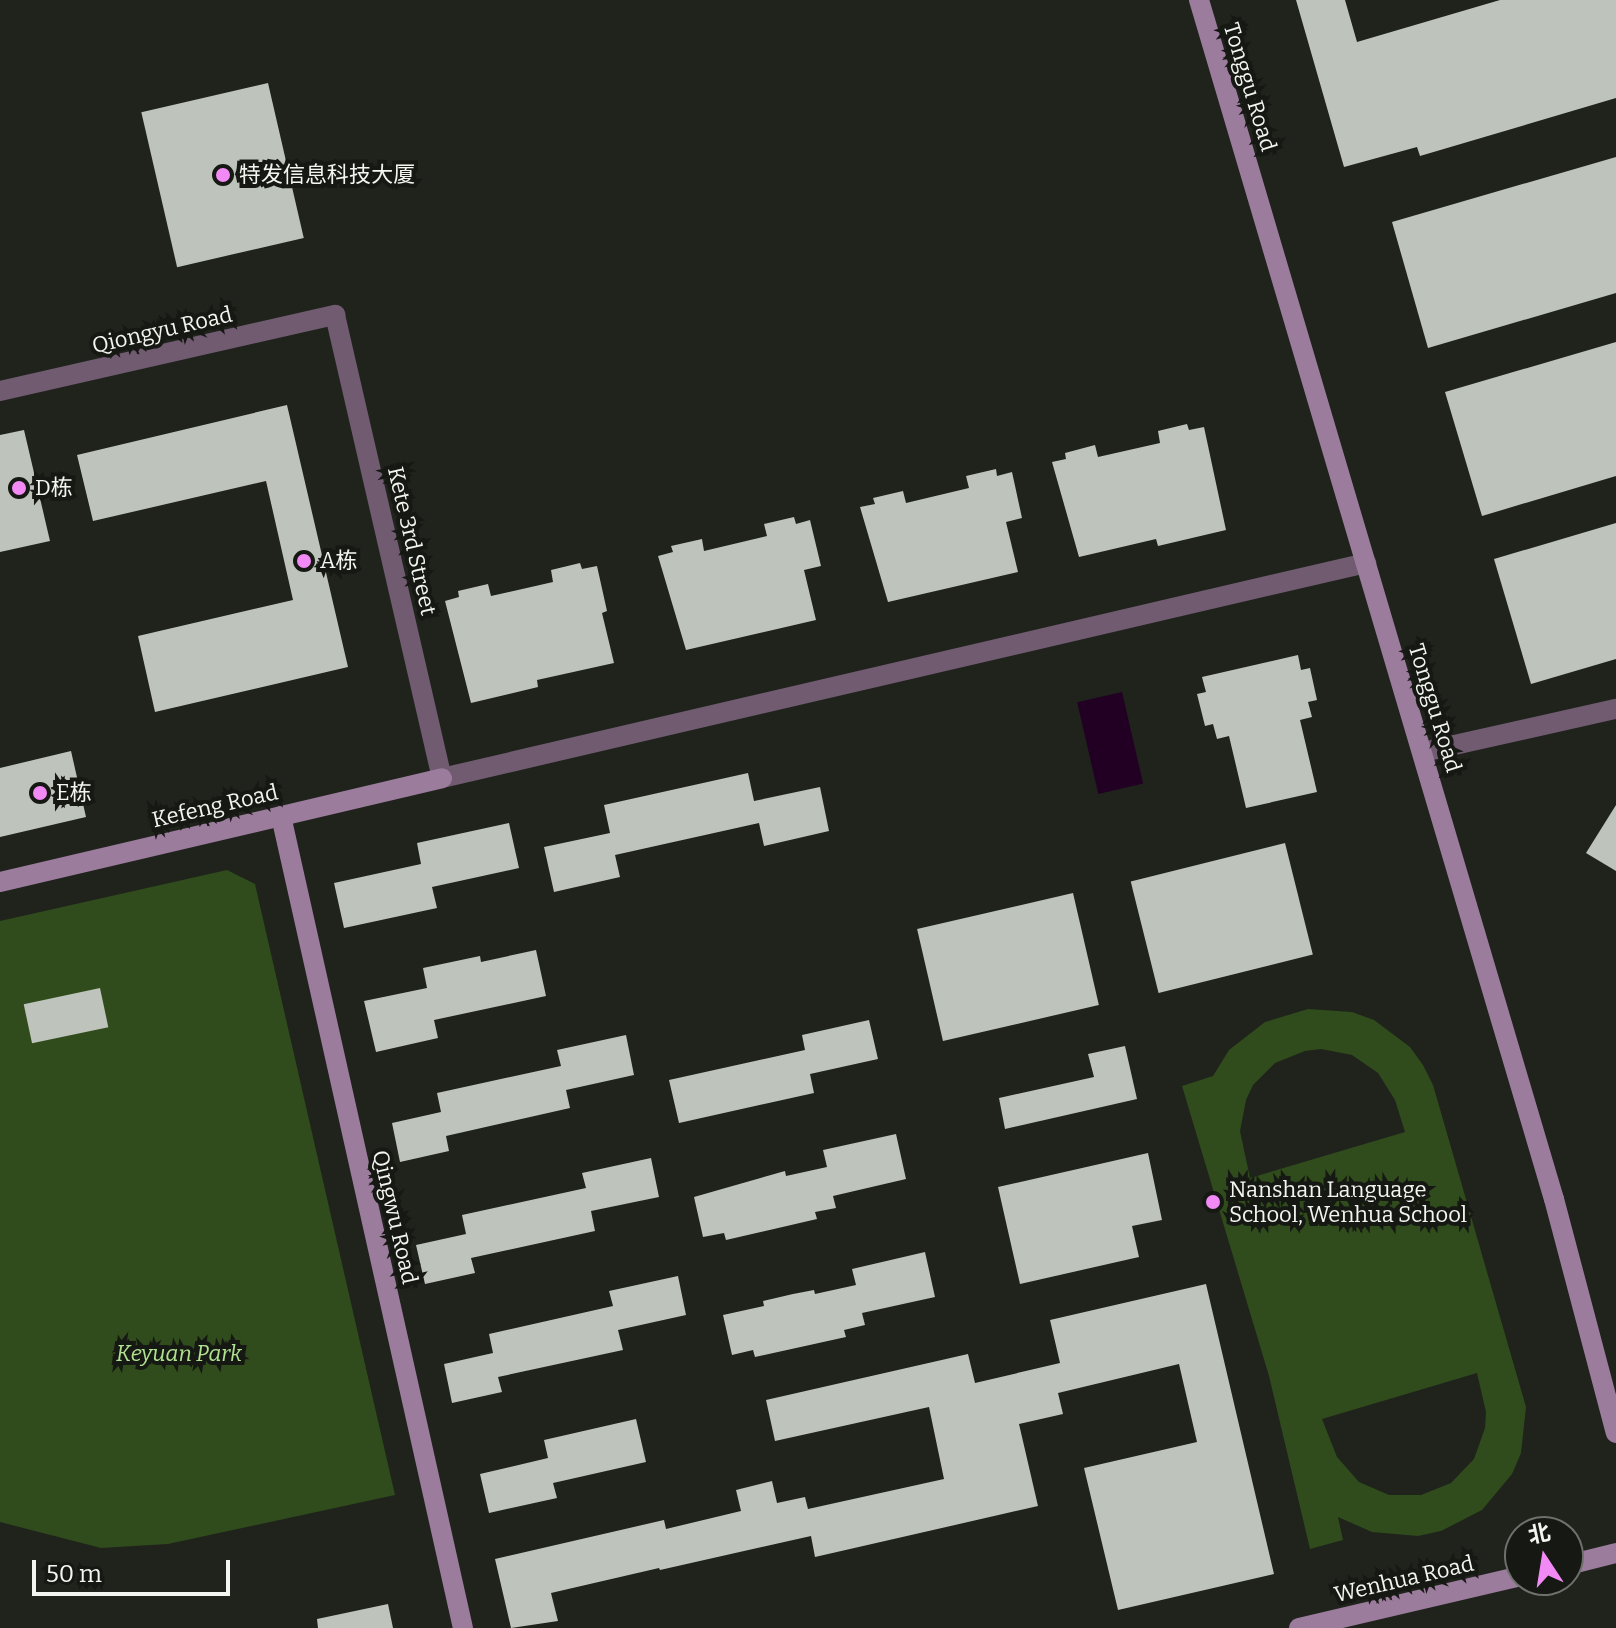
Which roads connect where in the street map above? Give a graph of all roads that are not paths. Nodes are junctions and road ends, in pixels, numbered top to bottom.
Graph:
1 (1199, 0) edge
2 (335, 315) joint
3 (0, 391) edge
4 (1366, 563) junction
5 (1616, 709) edge
6 (1423, 752) junction
7 (442, 778) junction
8 (281, 816) junction
9 (0, 882) edge
10 (1616, 1433) edge
11 (1616, 1553) edge
12 (1584, 1561) edge
13 (1504, 1580) edge
14 (463, 1628) edge
15 (1299, 1628) edge

1 - 4 street, Tonggu Road
2 - 3 street, Qiongyu Road
2 - 7 street, Kete 3rd Street
4 - 6 street, Tonggu Road
4 - 7 street
5 - 6 street
6 - 10 street, Tonggu Road
7 - 8 street, Kefeng Road
8 - 9 street, Kefeng Road
8 - 14 street, Qingwu Road
11 - 12 street
13 - 15 street, Wenhua Road

